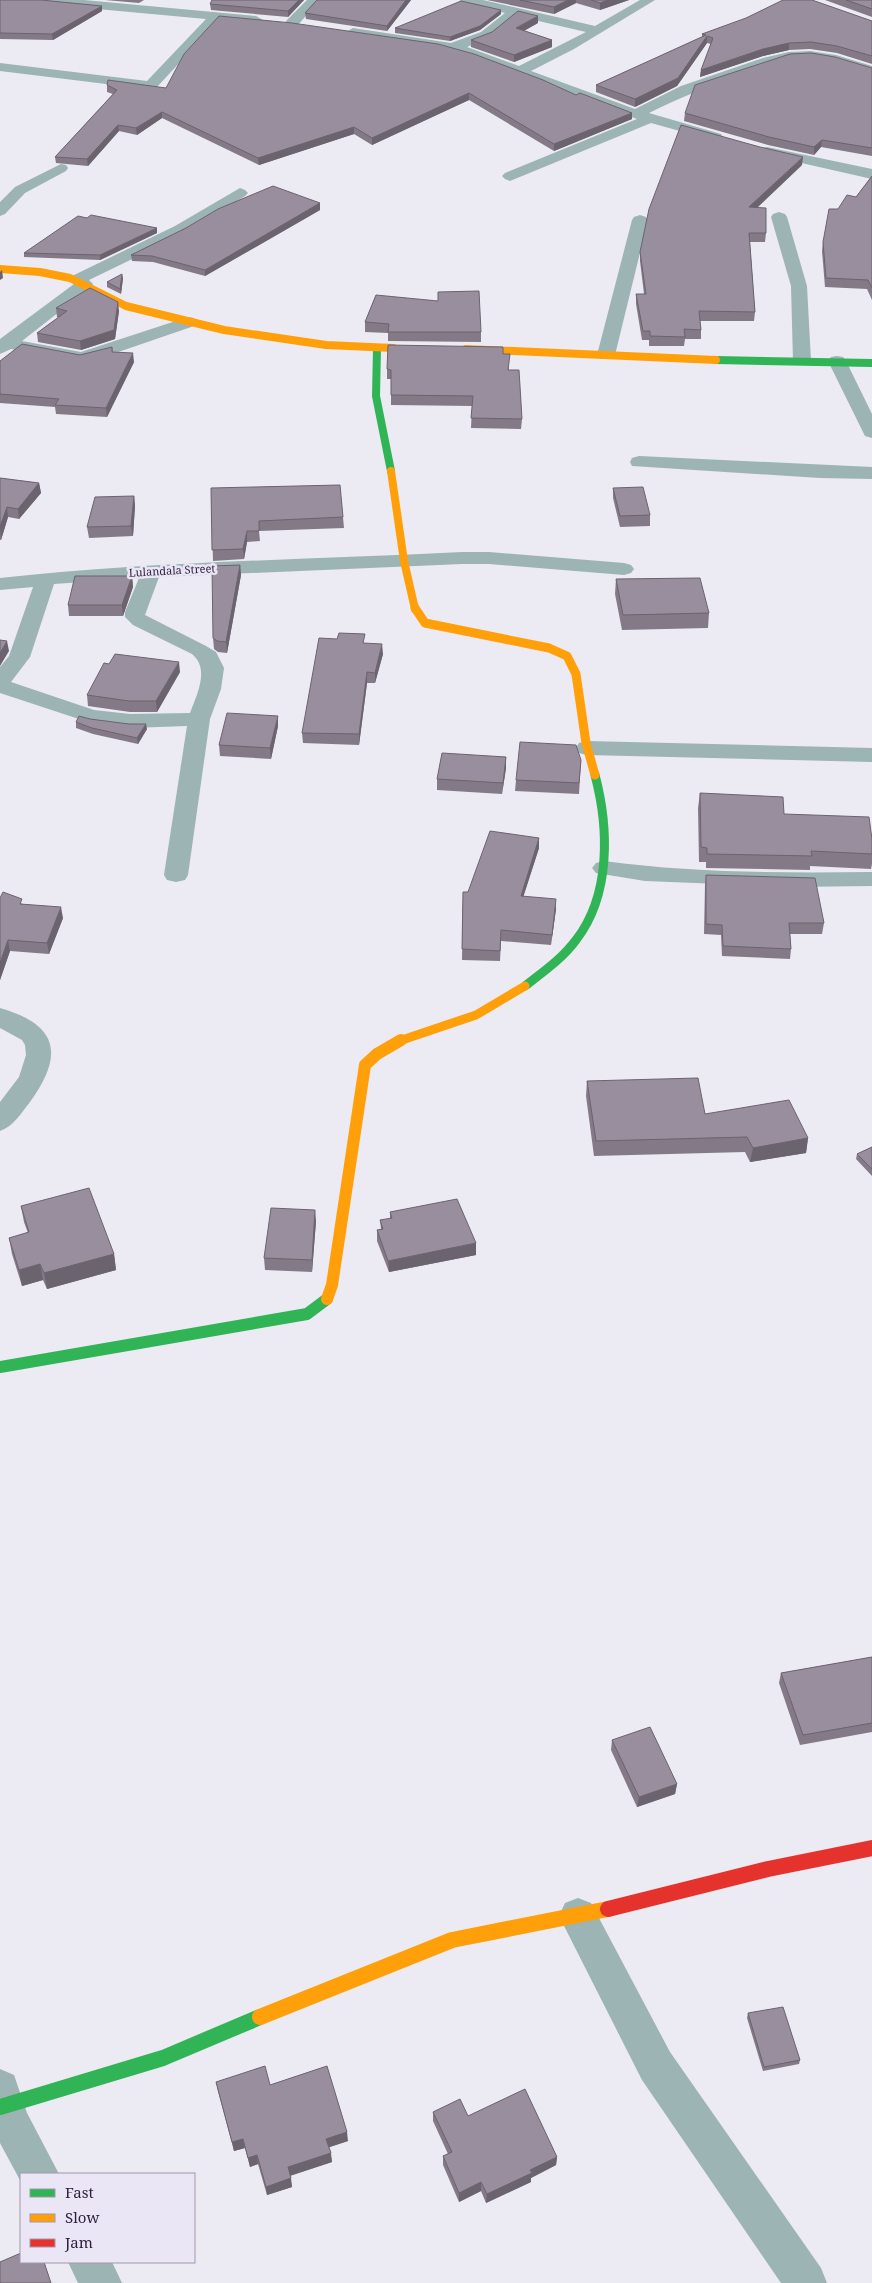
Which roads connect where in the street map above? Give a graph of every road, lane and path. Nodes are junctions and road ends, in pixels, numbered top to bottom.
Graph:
1 (43, 0) edge
2 (314, 0) edge
3 (466, 0) edge
4 (649, 0) edge
5 (514, 11) junction
6 (215, 17) junction
7 (282, 23) junction
8 (311, 26) edge
9 (340, 30) edge
10 (595, 30) junction
11 (451, 47) junction
12 (0, 67) edge
13 (872, 70) edge
14 (520, 71) junction
15 (644, 116) junction
16 (728, 141) edge
17 (756, 148) edge
18 (62, 168) edge
19 (872, 174) edge
20 (510, 176) dead end
21 (240, 193) dead end
22 (6, 200) edge
23 (0, 211) edge
24 (779, 217) dead end
25 (640, 220) dead end
26 (0, 269) edge
27 (80, 282) junction
28 (188, 322) junction
29 (3, 346) edge
30 (377, 348) junction
31 (405, 348) edge
32 (452, 348) edge
33 (606, 355) junction
34 (802, 361) junction
35 (837, 361) junction
36 (872, 363) edge
37 (872, 432) edge
38 (639, 462) dead end
39 (872, 473) edge
40 (404, 561) junction
41 (624, 569) dead end
42 (152, 570) junction
43 (46, 578) junction
44 (0, 584) edge
45 (0, 682) edge
46 (0, 686) edge
47 (199, 719) junction
48 (587, 748) junction
49 (872, 754) edge
50 (604, 868) junction
51 (176, 875) dead end
52 (872, 879) edge
53 (0, 1017) edge
54 (0, 1121) edge
55 (0, 1367) edge
56 (872, 1848) edge
57 (578, 1916) junction
58 (1, 2101) edge
59 (38, 2173) edge
60 (90, 2263) edge
61 (101, 2283) edge
62 (806, 2283) edge

1 - 6 street
2 - 7 street
3 - 5 street
4 - 10 street
5 - 10 street
5 - 11 street
6 - 7 street
6 - 12 street
7 - 8 street
9 - 11 street
10 - 14 street
11 - 14 street
13 - 15 street
14 - 15 street
15 - 16 street
15 - 20 street
17 - 19 street
18 - 22 street
21 - 27 street
22 - 23 street
24 - 34 street
25 - 33 street
26 - 27 street
27 - 28 street
27 - 29 street
28 - 29 street
28 - 30 street
30 - 31 street
30 - 40 street
32 - 33 street
33 - 34 street
34 - 35 street
35 - 36 street
35 - 37 street
38 - 39 street
40 - 41 street, Lulandala Street
40 - 42 street, Lulandala Street
40 - 48 street
42 - 43 street, Lulandala Street
42 - 47 street
43 - 44 street, Lulandala Street
43 - 45 street
46 - 47 street
47 - 51 street
48 - 49 street
48 - 50 street
50 - 52 street
50 - 55 street
53 - 54 street
56 - 57 street
57 - 58 street
57 - 62 street
58 - 59 street
60 - 61 street

